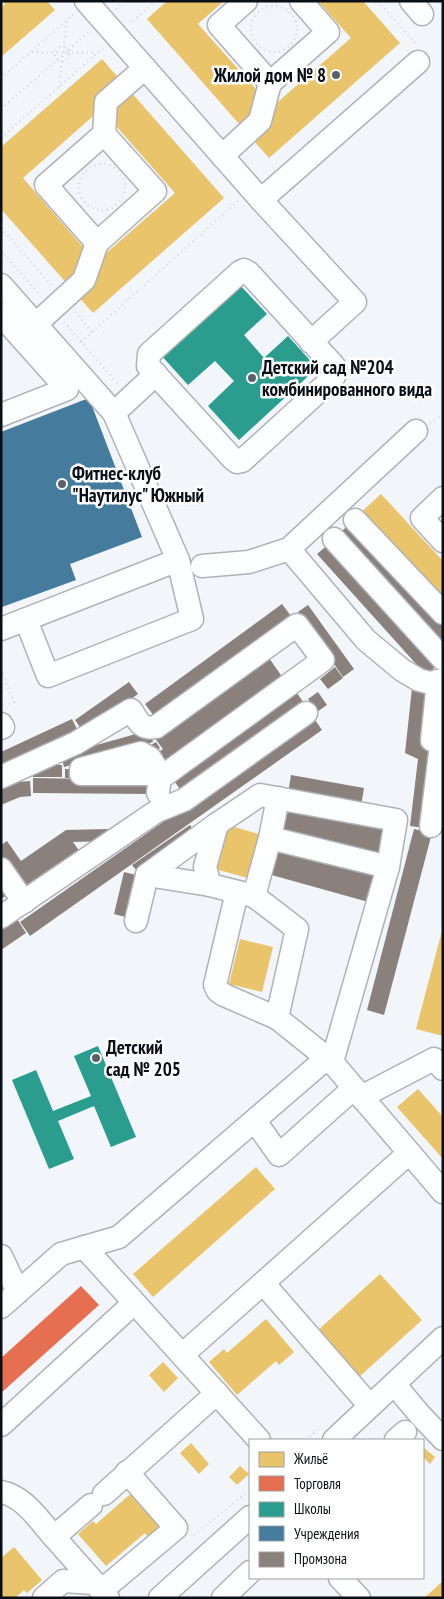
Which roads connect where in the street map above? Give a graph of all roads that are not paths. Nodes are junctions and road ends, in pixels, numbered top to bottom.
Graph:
1 (246, 1) edge
2 (301, 1) edge
3 (80, 7) edge
4 (417, 53) road end
5 (145, 68) junction
6 (270, 83) junction
7 (104, 134) junction
8 (222, 156) junction
9 (251, 199) junction
10 (97, 242) junction
11 (1, 285) edge
12 (1, 315) edge
13 (36, 324) junction
14 (312, 342) junction
15 (156, 374) junction
16 (122, 406) junction
17 (1, 415) edge
18 (416, 432) dead end
19 (443, 498) edge
20 (355, 520) dead end
21 (334, 539) dead end
22 (443, 541) edge
23 (289, 549) junction
24 (178, 560) junction
25 (202, 566) dead end
26 (443, 613) edge
27 (26, 620) junction
28 (1, 630) edge
29 (443, 659) edge
30 (440, 681) edge
31 (306, 713) dead end
32 (1, 724) edge
33 (1, 728) edge
34 (1, 777) edge
35 (278, 798) junction
36 (157, 811) junction
37 (217, 824) junction
38 (431, 826) dead end
39 (270, 838) junction
40 (388, 868) junction
41 (1, 869) edge
42 (147, 875) junction
43 (210, 884) junction
44 (246, 894) junction
45 (24, 902) junction
46 (1, 917) edge
47 (136, 921) dead end
48 (277, 1018) junction
49 (332, 1062) junction
50 (443, 1069) edge
51 (358, 1092) junction
52 (255, 1121) junction
53 (409, 1153) junction
54 (443, 1192) edge
55 (84, 1247) junction
56 (1, 1256) edge
57 (263, 1282) junction
58 (18, 1292) junction
59 (134, 1303) junction
60 (1, 1307) edge
61 (443, 1338) edge
62 (182, 1355) junction
63 (394, 1384) junction
64 (217, 1393) junction
65 (370, 1406) junction
66 (1, 1425) edge
67 (258, 1439) edge
68 (335, 1439) edge
69 (443, 1439) edge
70 (127, 1472) junction
71 (1, 1492) edge
72 (249, 1518) edge
73 (54, 1537) junction
74 (249, 1573) edge
75 (340, 1585) edge
76 (101, 1590) edge
77 (44, 1598) edge
78 (160, 1598) edge
79 (223, 1598) edge
80 (359, 1598) edge

1 - 6 street
2 - 6 street
3 - 5 street
4 - 9 street
5 - 7 street
5 - 8 street
6 - 8 street
7 - 10 street
7 - 10 street
8 - 9 street
9 - 14 street
10 - 13 street
11 - 13 street
12 - 17 street
13 - 16 street
14 - 15 street
14 - 15 street
15 - 16 street
16 - 24 street
18 - 23 street
19 - 22 street
20 - 26 street
21 - 29 street
23 - 25 street
23 - 30 street
24 - 27 street
24 - 27 street
27 - 28 street
30 - 38 street
31 - 36 street
32 - 33 street
34 - 36 street
35 - 37 street
35 - 39 street
35 - 40 street
36 - 45 street
37 - 42 street
37 - 43 street
39 - 40 street
39 - 44 street
40 - 49 street
41 - 45 street
42 - 43 street
42 - 47 street
43 - 44 street
44 - 48 street
44 - 48 street
45 - 46 street
48 - 49 street
49 - 51 street
49 - 52 street
50 - 51 street
51 - 52 street
51 - 53 street
52 - 55 street
53 - 54 street
53 - 57 street
55 - 58 street
55 - 59 street
56 - 58 street
57 - 62 street
57 - 65 street
58 - 60 street
59 - 62 street
59 - 66 street
61 - 63 street
62 - 64 street
63 - 65 street
63 - 69 street
64 - 67 street
64 - 70 street
65 - 68 street
70 - 73 street
70 - 76 street
71 - 73 street
72 - 78 street
73 - 76 street
74 - 79 street
75 - 80 street
76 - 77 street

